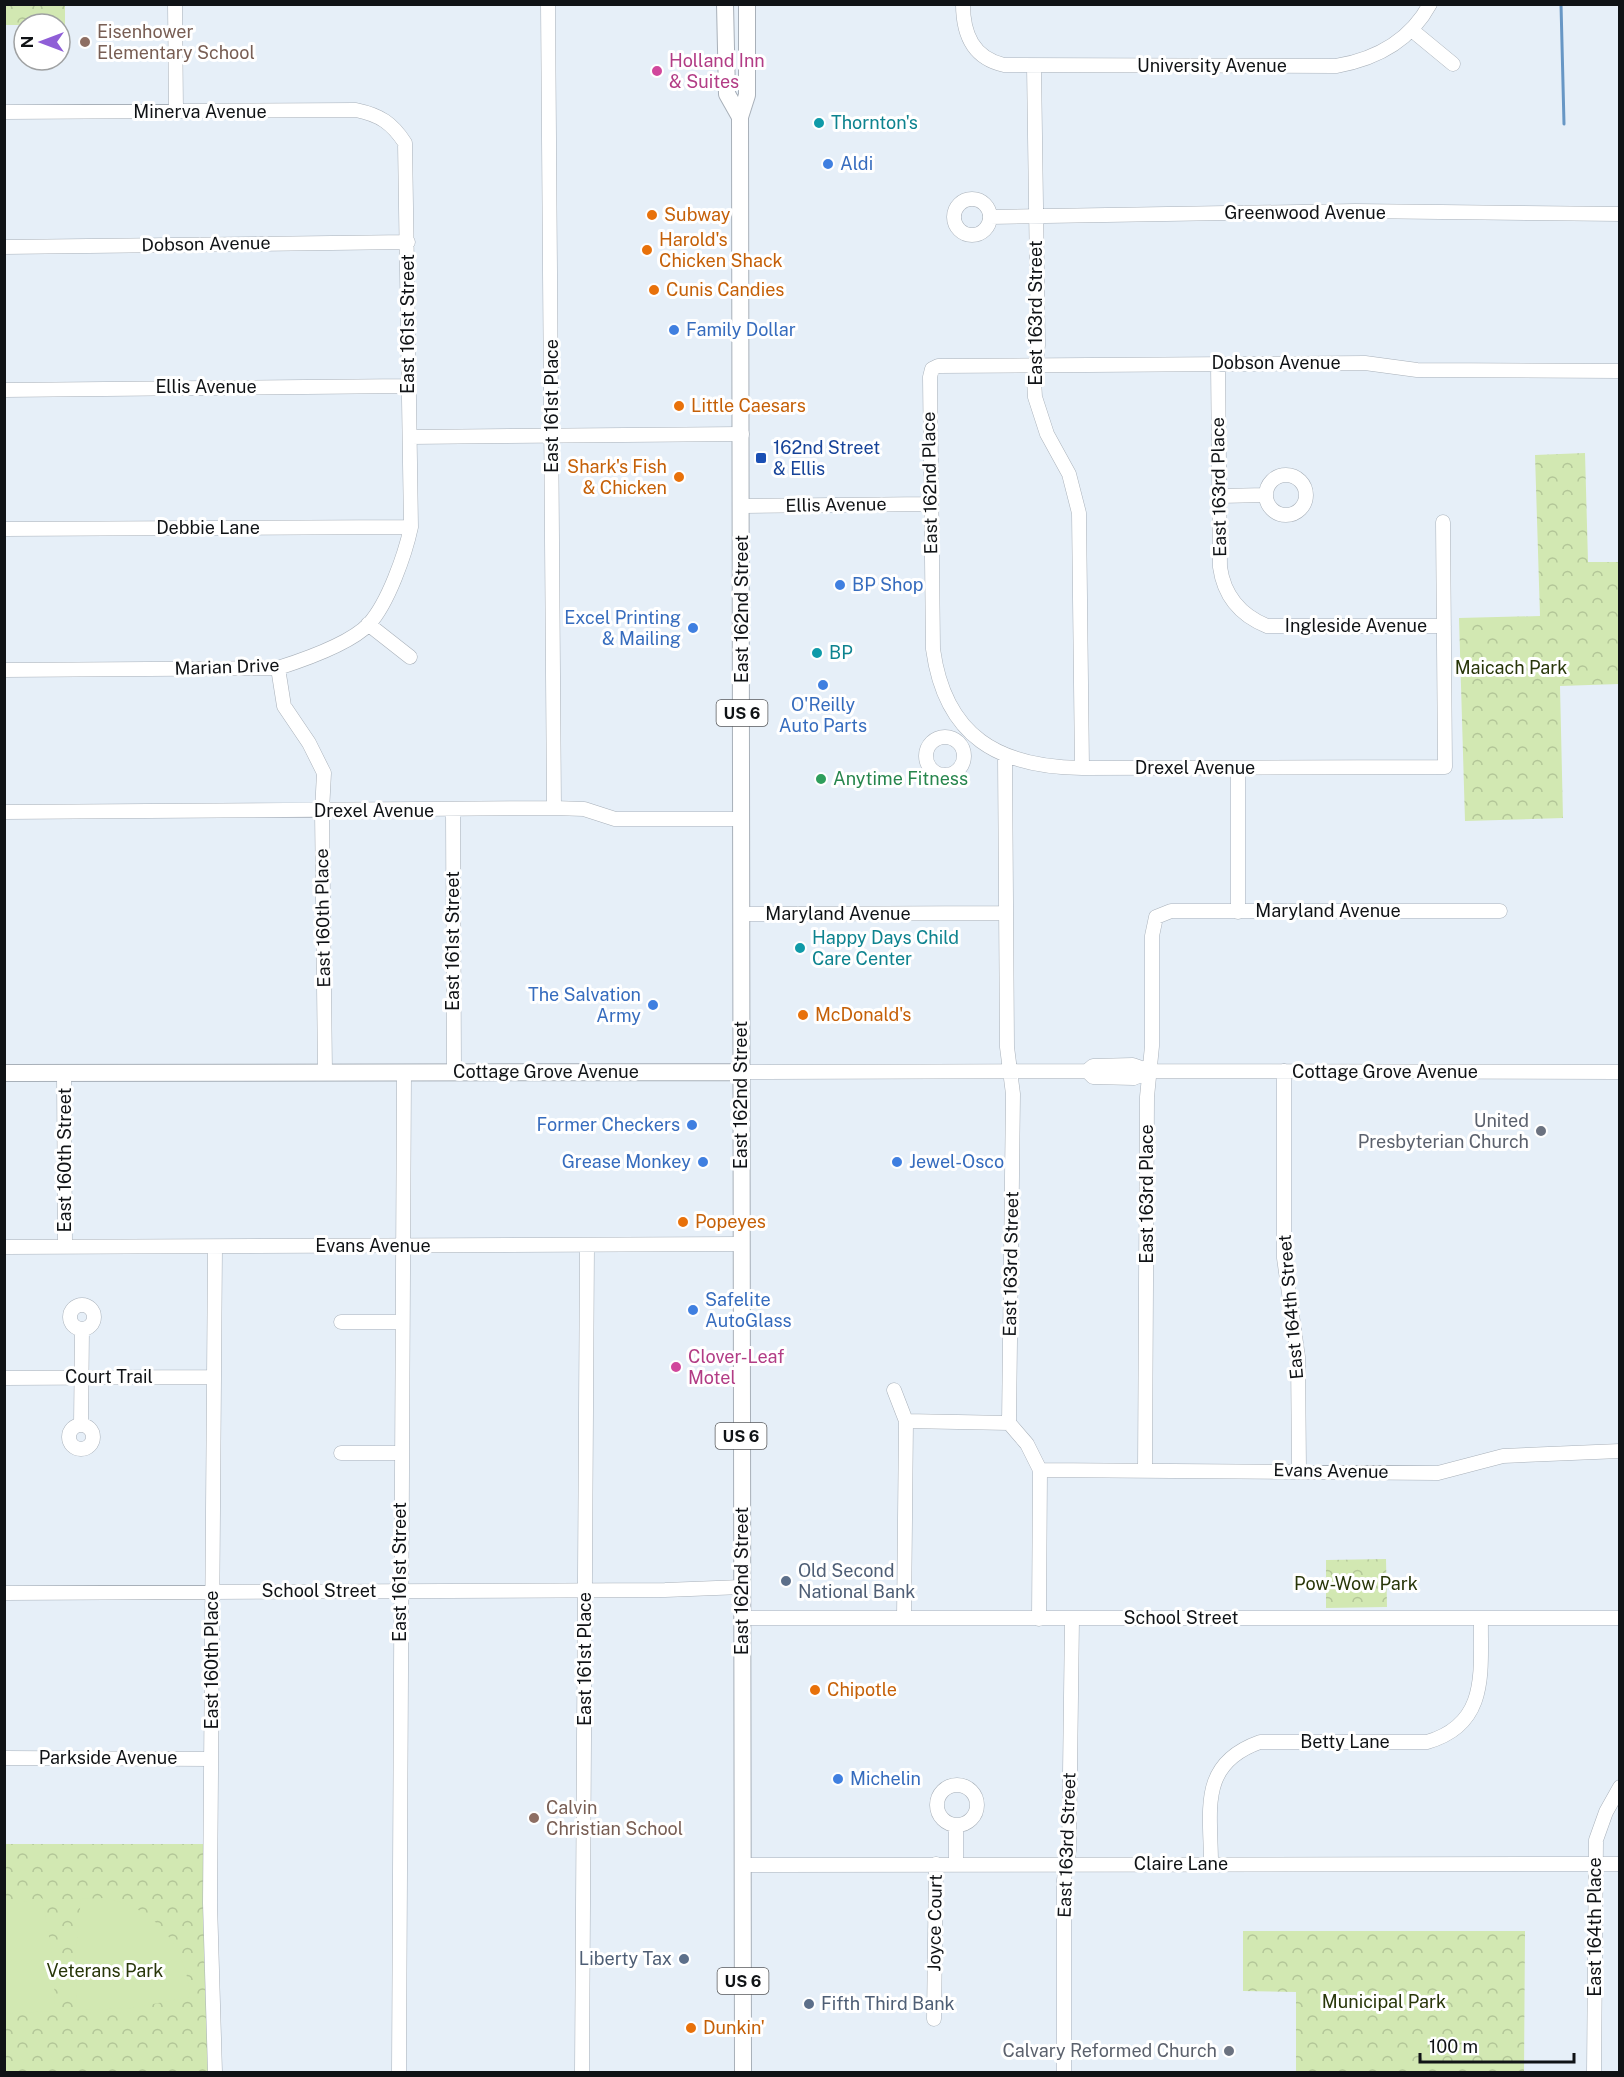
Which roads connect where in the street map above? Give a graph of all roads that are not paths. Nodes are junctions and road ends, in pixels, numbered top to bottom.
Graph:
1 (176, 4) edge
2 (549, 4) edge
3 (725, 4) edge
4 (747, 4) edge
5 (963, 4) edge
6 (1430, 4) edge
7 (1413, 31) junction
8 (1453, 64) dead end
9 (1034, 66) junction
10 (4, 112) edge
11 (176, 112) junction
12 (740, 117) junction
13 (393, 124) joint
14 (1620, 214) edge
15 (1036, 217) junction
16 (990, 218) dead end
17 (408, 242) junction
18 (4, 247) edge
19 (1218, 363) junction
20 (1035, 364) junction
21 (932, 369) joint
22 (1620, 371) edge
23 (408, 386) junction
24 (4, 390) edge
25 (742, 434) junction
26 (552, 436) junction
27 (410, 437) junction
28 (1266, 495) dead end
29 (1220, 496) junction
30 (930, 504) junction
31 (743, 506) junction
32 (1443, 522) dead end
33 (411, 527) junction
34 (4, 529) edge
35 (1238, 607) joint
36 (368, 624) junction
37 (1444, 626) junction
38 (410, 657) dead end
39 (278, 669) junction
40 (4, 670) edge
41 (969, 731) junction
42 (959, 743) dead end
43 (1005, 756) junction
44 (1082, 768) junction
45 (1238, 768) junction
46 (554, 808) junction
47 (321, 811) junction
48 (453, 811) junction
49 (4, 812) edge
50 (742, 819) junction
51 (1500, 911) dead end
52 (1238, 912) junction
53 (1006, 913) junction
54 (741, 914) junction
55 (1156, 917) joint
56 (1010, 1071) junction
57 (1150, 1071) junction
58 (1284, 1071) junction
59 (325, 1072) junction
60 (404, 1072) junction
61 (454, 1072) junction
62 (741, 1072) junction
63 (1620, 1072) edge
64 (4, 1073) edge
65 (64, 1073) junction
66 (741, 1244) junction
67 (587, 1245) junction
68 (215, 1246) junction
69 (403, 1246) junction
70 (4, 1247) edge
71 (65, 1247) junction
72 (341, 1322) dead end
73 (402, 1322) junction
74 (82, 1329) dead end
75 (82, 1377) junction
76 (214, 1377) junction
77 (4, 1378) edge
78 (894, 1390) dead end
79 (906, 1421) junction
80 (1009, 1423) junction
81 (81, 1425) dead end
82 (1620, 1451) edge
83 (341, 1453) dead end
84 (401, 1453) junction
85 (1040, 1470) junction
86 (1299, 1470) junction
87 (1145, 1471) junction
88 (742, 1587) junction
89 (400, 1590) junction
90 (585, 1590) junction
91 (213, 1592) junction
92 (4, 1593) edge
93 (1620, 1617) edge
94 (742, 1618) junction
95 (904, 1618) junction
96 (1039, 1618) junction
97 (1072, 1618) junction
98 (1480, 1618) junction
99 (4, 1758) edge
100 (211, 1759) junction
101 (1620, 1788) edge
102 (956, 1825) dead end
103 (1068, 1863) junction
104 (936, 1864) junction
105 (956, 1864) junction
106 (1211, 1864) junction
107 (1595, 1864) junction
108 (1620, 1864) edge
109 (743, 1865) junction
110 (934, 2019) dead end
111 (215, 2073) edge
112 (399, 2073) edge
113 (582, 2073) edge
114 (743, 2073) edge
115 (1064, 2073) edge
116 (1594, 2073) edge

1 - 11 street
2 - 26 street, East 161st Place
3 - 12 main road, East 162nd Street / US 6
4 - 12 main road, East 162nd Street / US 6
5 - 9 street, University Avenue
6 - 7 street, University Avenue
7 - 8 street
7 - 9 street, University Avenue
9 - 15 street, East 163rd Street
10 - 11 street, Minerva Avenue
11 - 13 street, Minerva Avenue
12 - 25 main road, East 162nd Street / US 6
13 - 17 street, East 161st Street
14 - 15 street, Greenwood Avenue
15 - 16 street, Greenwood Avenue
15 - 20 street, East 163rd Street
17 - 18 street, Dobson Avenue
17 - 23 street, East 161st Street
19 - 20 street, Dobson Avenue
19 - 22 street, Dobson Avenue
19 - 29 street, East 163rd Place
20 - 21 street, Dobson Avenue
20 - 44 street, East 163rd Street
21 - 30 street, East 162nd Place
23 - 24 street, Ellis Avenue
23 - 27 street, East 161st Street
25 - 26 street
25 - 31 main road, East 162nd Street / US 6
26 - 27 street
26 - 46 street, East 161st Place
27 - 33 street, East 161st Street
28 - 29 street
29 - 35 street, East 163rd Place
30 - 31 street, Ellis Avenue
30 - 41 street, East 162nd Place
31 - 50 main road, East 162nd Street / US 6
32 - 37 street
33 - 34 street, Debbie Lane
33 - 36 street, Marian Drive
35 - 37 street, Ingleside Avenue
36 - 38 street
36 - 39 street, Marian Drive
37 - 45 street, Drexel Avenue
39 - 40 street, Marian Drive
39 - 47 street, East 160th Place
41 - 42 street
41 - 43 street, Drexel Avenue
43 - 44 street, Drexel Avenue
43 - 53 street, East 163rd Street
44 - 45 street, Drexel Avenue
45 - 52 street
46 - 48 street, Drexel Avenue
46 - 50 street, Drexel Avenue
47 - 48 street, Drexel Avenue
47 - 49 street, Drexel Avenue
47 - 59 street, East 160th Place
48 - 61 street, East 161st Street
50 - 54 main road, East 162nd Street / US 6
51 - 52 street, Maryland Avenue
52 - 55 street, Maryland Avenue
53 - 54 street, Maryland Avenue
53 - 56 street, East 163rd Street
54 - 62 main road, East 162nd Street / US 6
55 - 57 street, East 163rd Place
56 - 57 street, Cottage Grove Avenue
56 - 62 street, Cottage Grove Avenue
56 - 80 street, East 163rd Street
57 - 58 street, Cottage Grove Avenue
57 - 87 street, East 163rd Place
58 - 63 street, Cottage Grove Avenue
58 - 86 street, East 164th Street
59 - 60 main road, Cottage Grove Avenue
59 - 65 main road, Cottage Grove Avenue
60 - 61 main road, Cottage Grove Avenue
60 - 69 street, East 161st Street
61 - 62 main road, Cottage Grove Avenue
62 - 66 main road, East 162nd Street / US 6
64 - 65 main road, Cottage Grove Avenue
65 - 71 street, East 160th Street
66 - 67 street, Evans Avenue
66 - 88 main road, East 162nd Street / US 6
67 - 69 street, Evans Avenue
67 - 90 street, East 161st Place
68 - 69 street, Evans Avenue
68 - 71 street, Evans Avenue
68 - 76 street, East 160th Place
69 - 73 street, East 161st Street
70 - 71 street, Evans Avenue
72 - 73 street
73 - 84 street, East 161st Street
74 - 75 street
75 - 76 street, Court Trail
75 - 77 street, Court Trail
75 - 81 street
76 - 91 street, East 160th Place
78 - 79 street
79 - 80 street
79 - 95 street
80 - 85 street
82 - 86 street, Evans Avenue
83 - 84 street
84 - 89 street, East 161st Street
85 - 87 street, Evans Avenue
85 - 96 street
86 - 87 street, Evans Avenue
88 - 90 street, School Street
88 - 94 main road, East 162nd Street / US 6
89 - 90 street, School Street
89 - 91 street, School Street
89 - 112 street, East 161st Street
90 - 113 street, East 161st Place
91 - 92 street, School Street
91 - 100 street, East 160th Place
93 - 98 street, School Street
94 - 95 street, School Street
94 - 109 main road, East 162nd Street / US 6
95 - 96 street, School Street
96 - 97 street, School Street
97 - 98 street, School Street
97 - 103 street, East 163rd Street
98 - 106 street, Betty Lane
99 - 100 street, Parkside Avenue
100 - 111 street, East 160th Place
101 - 107 street, East 164th Place
102 - 105 street
103 - 105 street, Claire Lane
103 - 106 street, Claire Lane
103 - 115 street, East 163rd Street
104 - 105 street, Claire Lane
104 - 109 street, Claire Lane
104 - 110 street, Joyce Court
106 - 107 street, Claire Lane
107 - 108 street, Claire Lane
107 - 116 street, East 164th Place
109 - 114 main road, East 162nd Street / US 6

